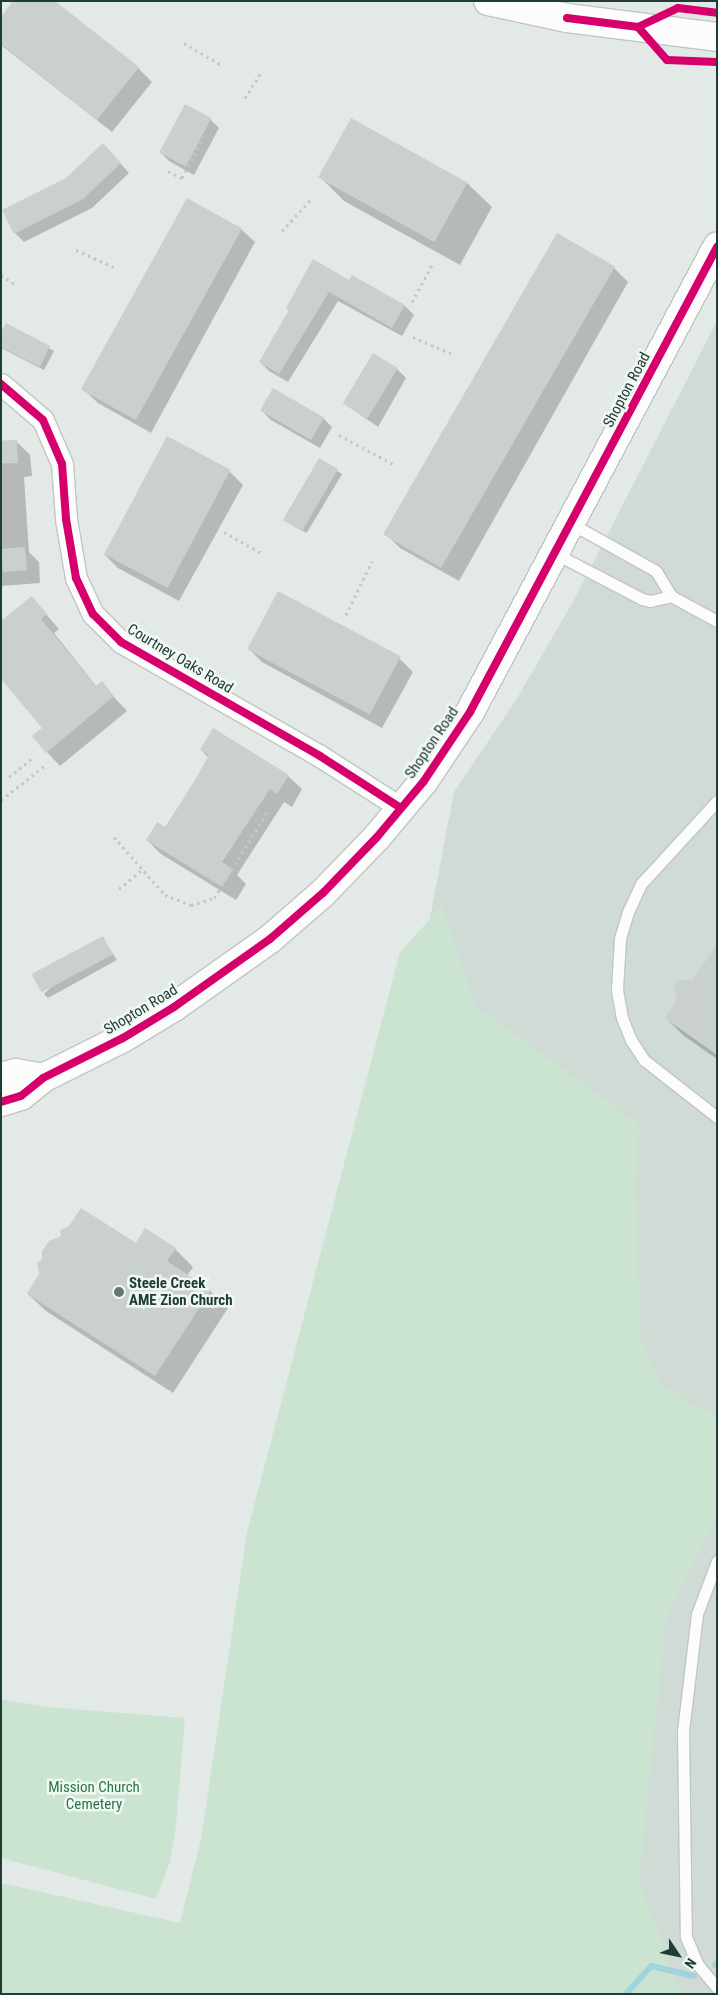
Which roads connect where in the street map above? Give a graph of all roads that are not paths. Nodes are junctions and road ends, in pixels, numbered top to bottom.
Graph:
1 (488, 1) edge
2 (717, 37) edge
3 (717, 247) edge
4 (1, 384) edge
5 (570, 524) junction
6 (554, 553) junction
7 (671, 596) junction
8 (717, 620) edge
9 (717, 801) edge
10 (401, 808) junction
11 (1, 1077) edge
12 (43, 1078) junction
13 (1, 1102) edge
14 (717, 1117) edge
15 (717, 1562) edge
16 (717, 1988) edge

1 - 2 street
3 - 5 street, Shopton Road
4 - 10 street, Courtney Oaks Road
5 - 6 street, Shopton Road
5 - 7 lane
6 - 7 lane
6 - 10 street, Shopton Road
7 - 8 lane
9 - 14 lane
10 - 12 street, Shopton Road
11 - 12 street
12 - 13 street, Shopton Road
15 - 16 lane

